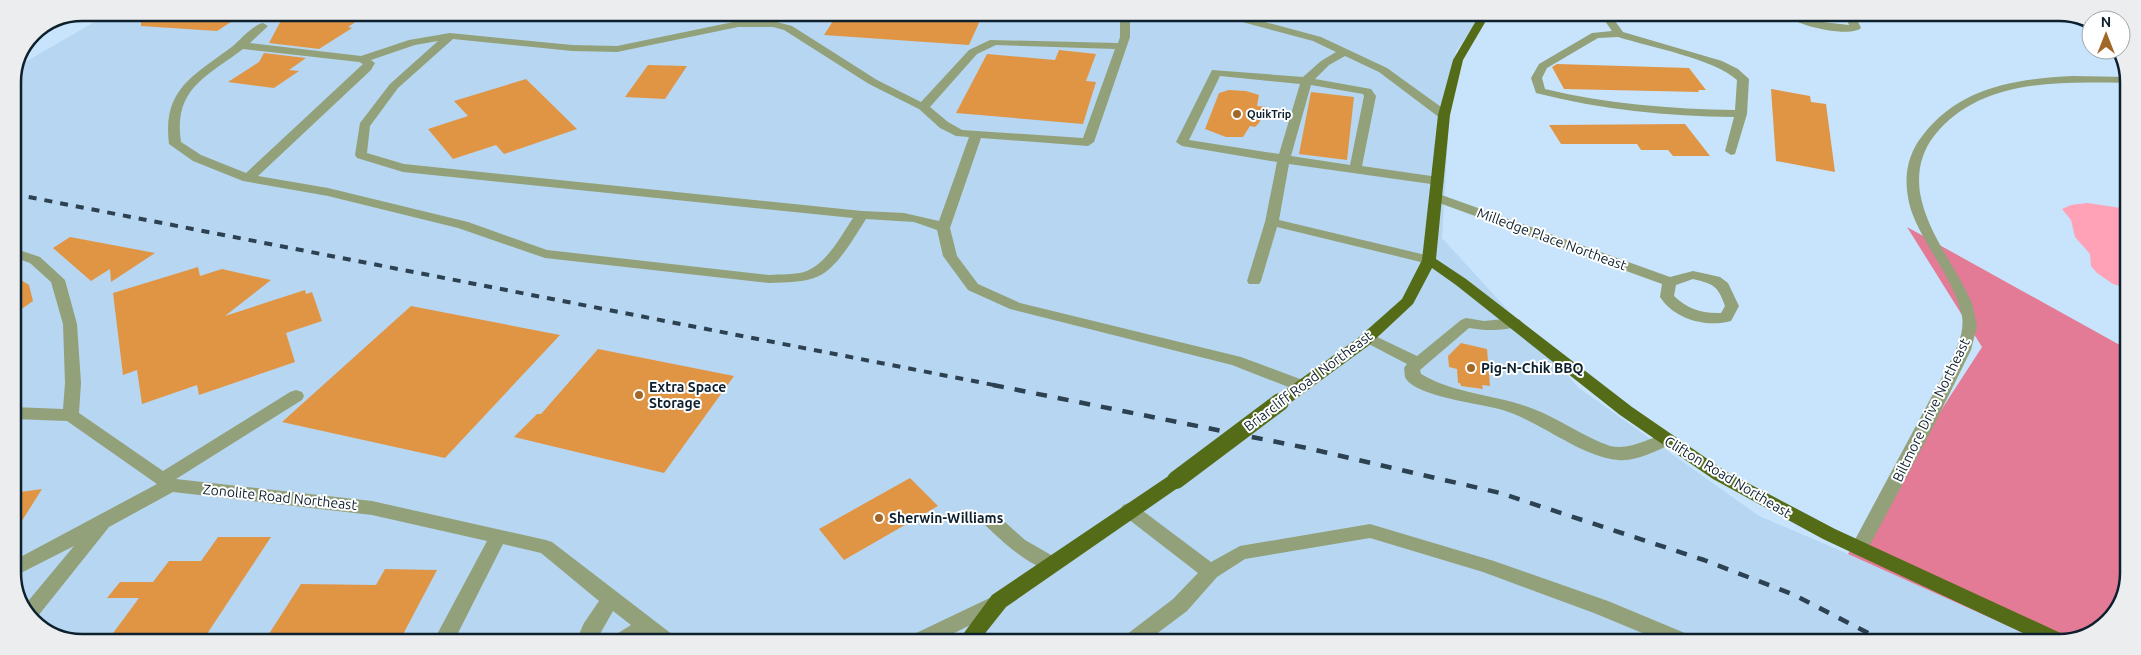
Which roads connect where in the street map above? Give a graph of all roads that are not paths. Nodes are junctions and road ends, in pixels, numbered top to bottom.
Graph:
1 (1125, 21) edge
2 (1272, 21) edge
3 (1481, 21) edge
4 (1610, 21) edge
5 (1803, 21) edge
6 (1853, 21) edge
7 (264, 26) dead end
8 (1619, 34) junction
9 (450, 36) junction
10 (240, 45) junction
11 (1122, 46) junction
12 (1344, 52) junction
13 (362, 59) junction
14 (2120, 80) edge
15 (1306, 81) junction
16 (923, 107) junction
17 (1741, 114) junction
18 (1444, 115) junction
19 (976, 134) junction
20 (1731, 152) dead end
21 (1284, 159) junction
22 (1355, 169) junction
23 (248, 178) junction
24 (1438, 181) junction
25 (1436, 197) junction
26 (862, 214) junction
27 (1272, 222) junction
28 (943, 228) junction
29 (21, 255) edge
30 (1429, 260) junction
31 (1254, 281) dead end
32 (1668, 282) dead end
33 (1515, 323) junction
34 (1368, 338) junction
35 (1418, 363) junction
36 (1302, 386) junction
37 (296, 396) dead end
38 (21, 414) edge
39 (71, 415) junction
40 (1666, 440) junction
41 (167, 482) junction
42 (1129, 510) junction
43 (991, 520) dead end
44 (104, 521) junction
45 (498, 537) junction
46 (1859, 549) junction
47 (1051, 564) junction
48 (21, 566) edge
49 (1210, 572) junction
50 (611, 599) junction
51 (999, 601) junction
52 (33, 609) edge
53 (647, 626) junction
54 (447, 634) edge
55 (589, 634) edge
56 (634, 634) edge
57 (657, 634) edge
58 (932, 634) edge
59 (973, 634) edge
60 (1142, 634) edge
61 (1666, 634) edge
62 (2043, 634) edge

1 - 11 street
2 - 12 street
3 - 18 main road, Briarcliff Road Northeast
4 - 8 street
5 - 6 street
7 - 10 street
8 - 17 street
8 - 17 street
9 - 13 street
9 - 16 street
9 - 26 street
10 - 13 street
10 - 23 street
11 - 16 street
11 - 19 street
12 - 15 street
12 - 18 street
13 - 23 street
14 - 46 street, Biltmore Drive Northeast
15 - 21 street
15 - 21 street
15 - 22 street
16 - 19 street
17 - 20 street
18 - 24 main road, Briarcliff Road Northeast
19 - 28 street
21 - 22 street
21 - 27 street
22 - 24 street
23 - 26 street
24 - 25 main road, Briarcliff Road Northeast
25 - 30 main road, Briarcliff Road Northeast
25 - 32 street, Milledge Place Northeast
26 - 28 street
27 - 30 street
27 - 31 street
28 - 36 street
29 - 39 street
30 - 33 main road, Clifton Road Northeast
30 - 34 main road, Briarcliff Road Northeast
33 - 35 street
33 - 40 main road, Clifton Road Northeast
34 - 35 street
34 - 36 main road, Briarcliff Road Northeast
35 - 40 street
36 - 42 main road, Briarcliff Road Northeast, bridge
37 - 41 street
38 - 39 street
39 - 41 street, Zonolite Road Northeast
40 - 46 main road, Clifton Road Northeast
41 - 44 street
41 - 45 street, Zonolite Road Northeast
42 - 47 main road, Briarcliff Road Northeast
42 - 49 street
43 - 47 street
44 - 48 street
44 - 52 street
45 - 50 street, Zonolite Road Northeast
45 - 54 street
46 - 62 main road, Clifton Road Northeast
47 - 51 main road, Briarcliff Road Northeast
49 - 60 street
49 - 61 street
50 - 53 street, Zonolite Road Northeast
50 - 55 street
51 - 58 street
51 - 59 main road, Briarcliff Road Northeast
53 - 56 street
53 - 57 street, Zonolite Road Northeast

